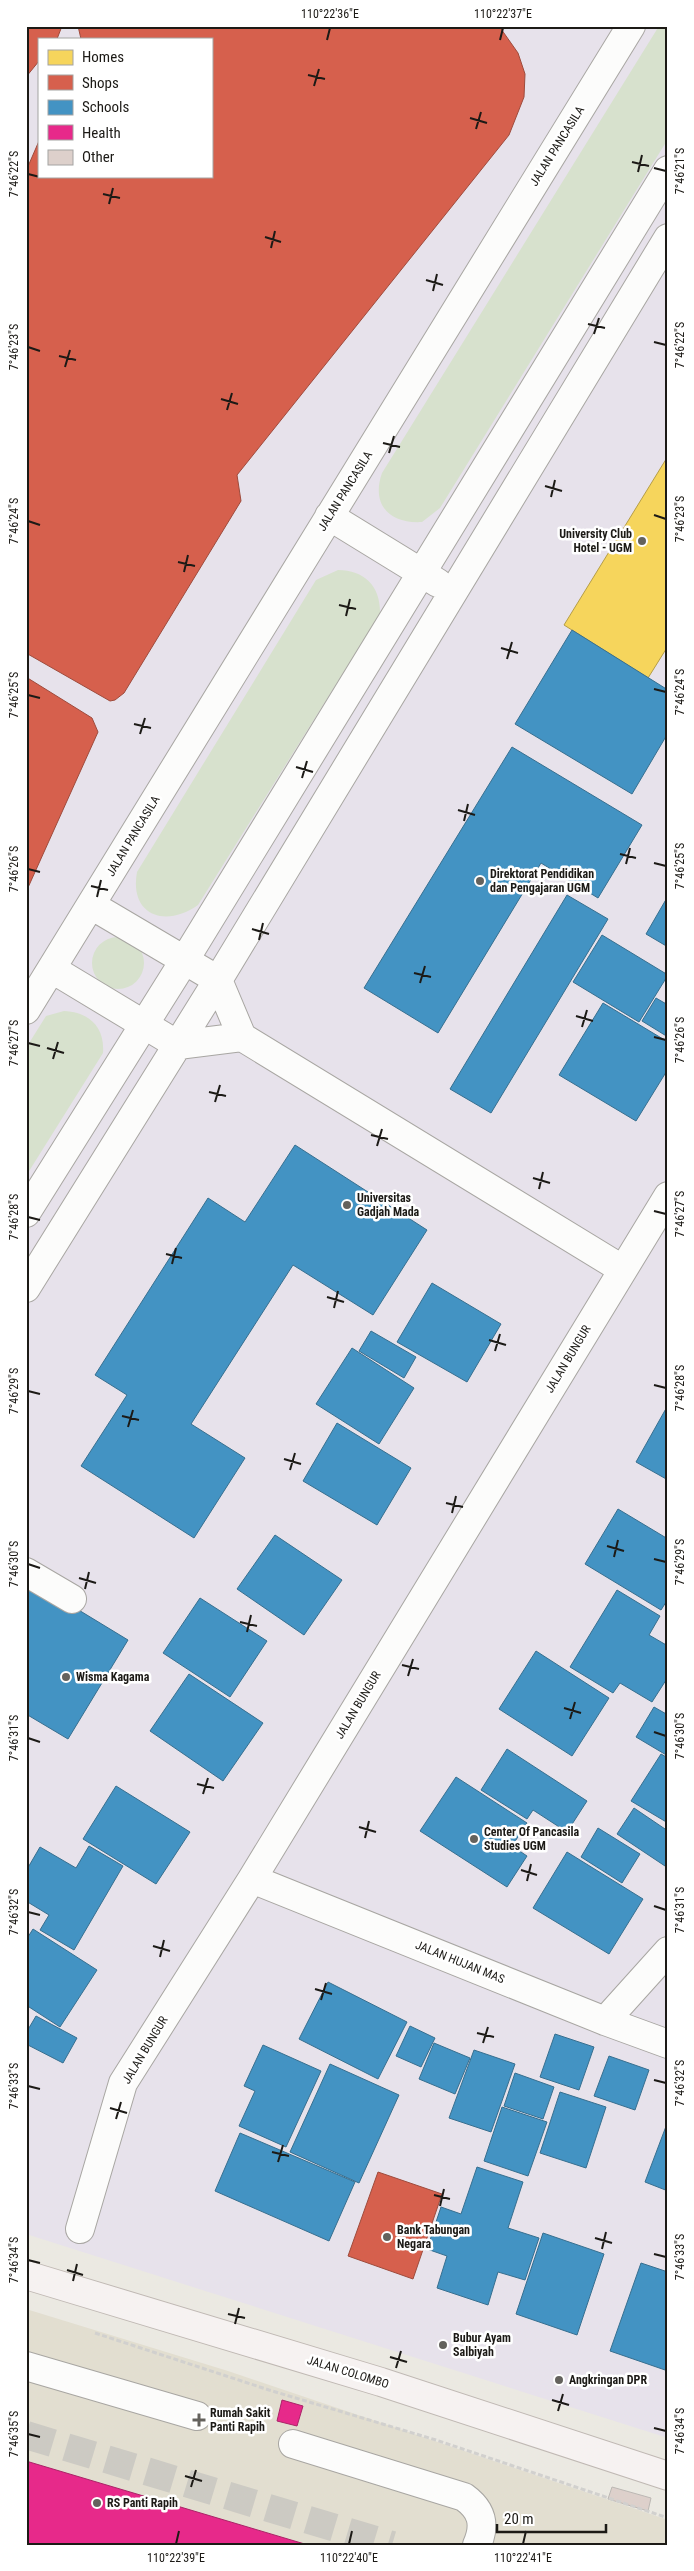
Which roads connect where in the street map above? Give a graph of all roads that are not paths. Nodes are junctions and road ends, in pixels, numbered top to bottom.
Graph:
1 (631, 26) edge
2 (668, 170) edge
3 (668, 238) edge
4 (599, 282) junction
5 (630, 301) junction
6 (329, 516) junction
7 (422, 574) junction
8 (453, 592) junction
9 (91, 905) junction
10 (184, 960) junction
11 (52, 969) junction
12 (218, 980) junction
13 (26, 1010) edge
14 (144, 1025) junction
15 (242, 1037) junction
16 (178, 1045) junction
17 (668, 1196) edge
18 (26, 1213) edge
19 (622, 1269) junction
20 (26, 1288) edge
21 (26, 1572) edge
22 (72, 1599) dead end
23 (252, 1879) junction
24 (668, 1952) edge
25 (606, 2021) junction
26 (668, 2044) edge
27 (80, 2229) dead end
28 (26, 2275) edge
29 (26, 2366) edge
30 (198, 2416) dead end
31 (293, 2444) dead end
32 (668, 2476) edge
33 (477, 2545) edge

1 - 6 street, JALAN PANCASILA
2 - 4 street
3 - 5 street
4 - 5 street
4 - 7 street
5 - 8 street
6 - 7 street
6 - 9 street, JALAN PANCASILA
7 - 8 street
7 - 10 street
8 - 12 street
9 - 10 street
9 - 11 street, JALAN PANCASILA
10 - 12 street
10 - 14 street
11 - 13 street, JALAN PANCASILA
11 - 14 street
12 - 15 street
12 - 16 street
14 - 16 street
14 - 18 street
15 - 16 street
15 - 19 street
16 - 20 street
17 - 19 street, JALAN BUNGUR
19 - 23 street, JALAN BUNGUR
21 - 22 street
23 - 25 street, JALAN HUJAN MAS
23 - 27 street, JALAN BUNGUR
24 - 25 street
25 - 26 street, JALAN HUJAN MAS
28 - 32 main road, JALAN COLOMBO
29 - 30 street
31 - 33 street

